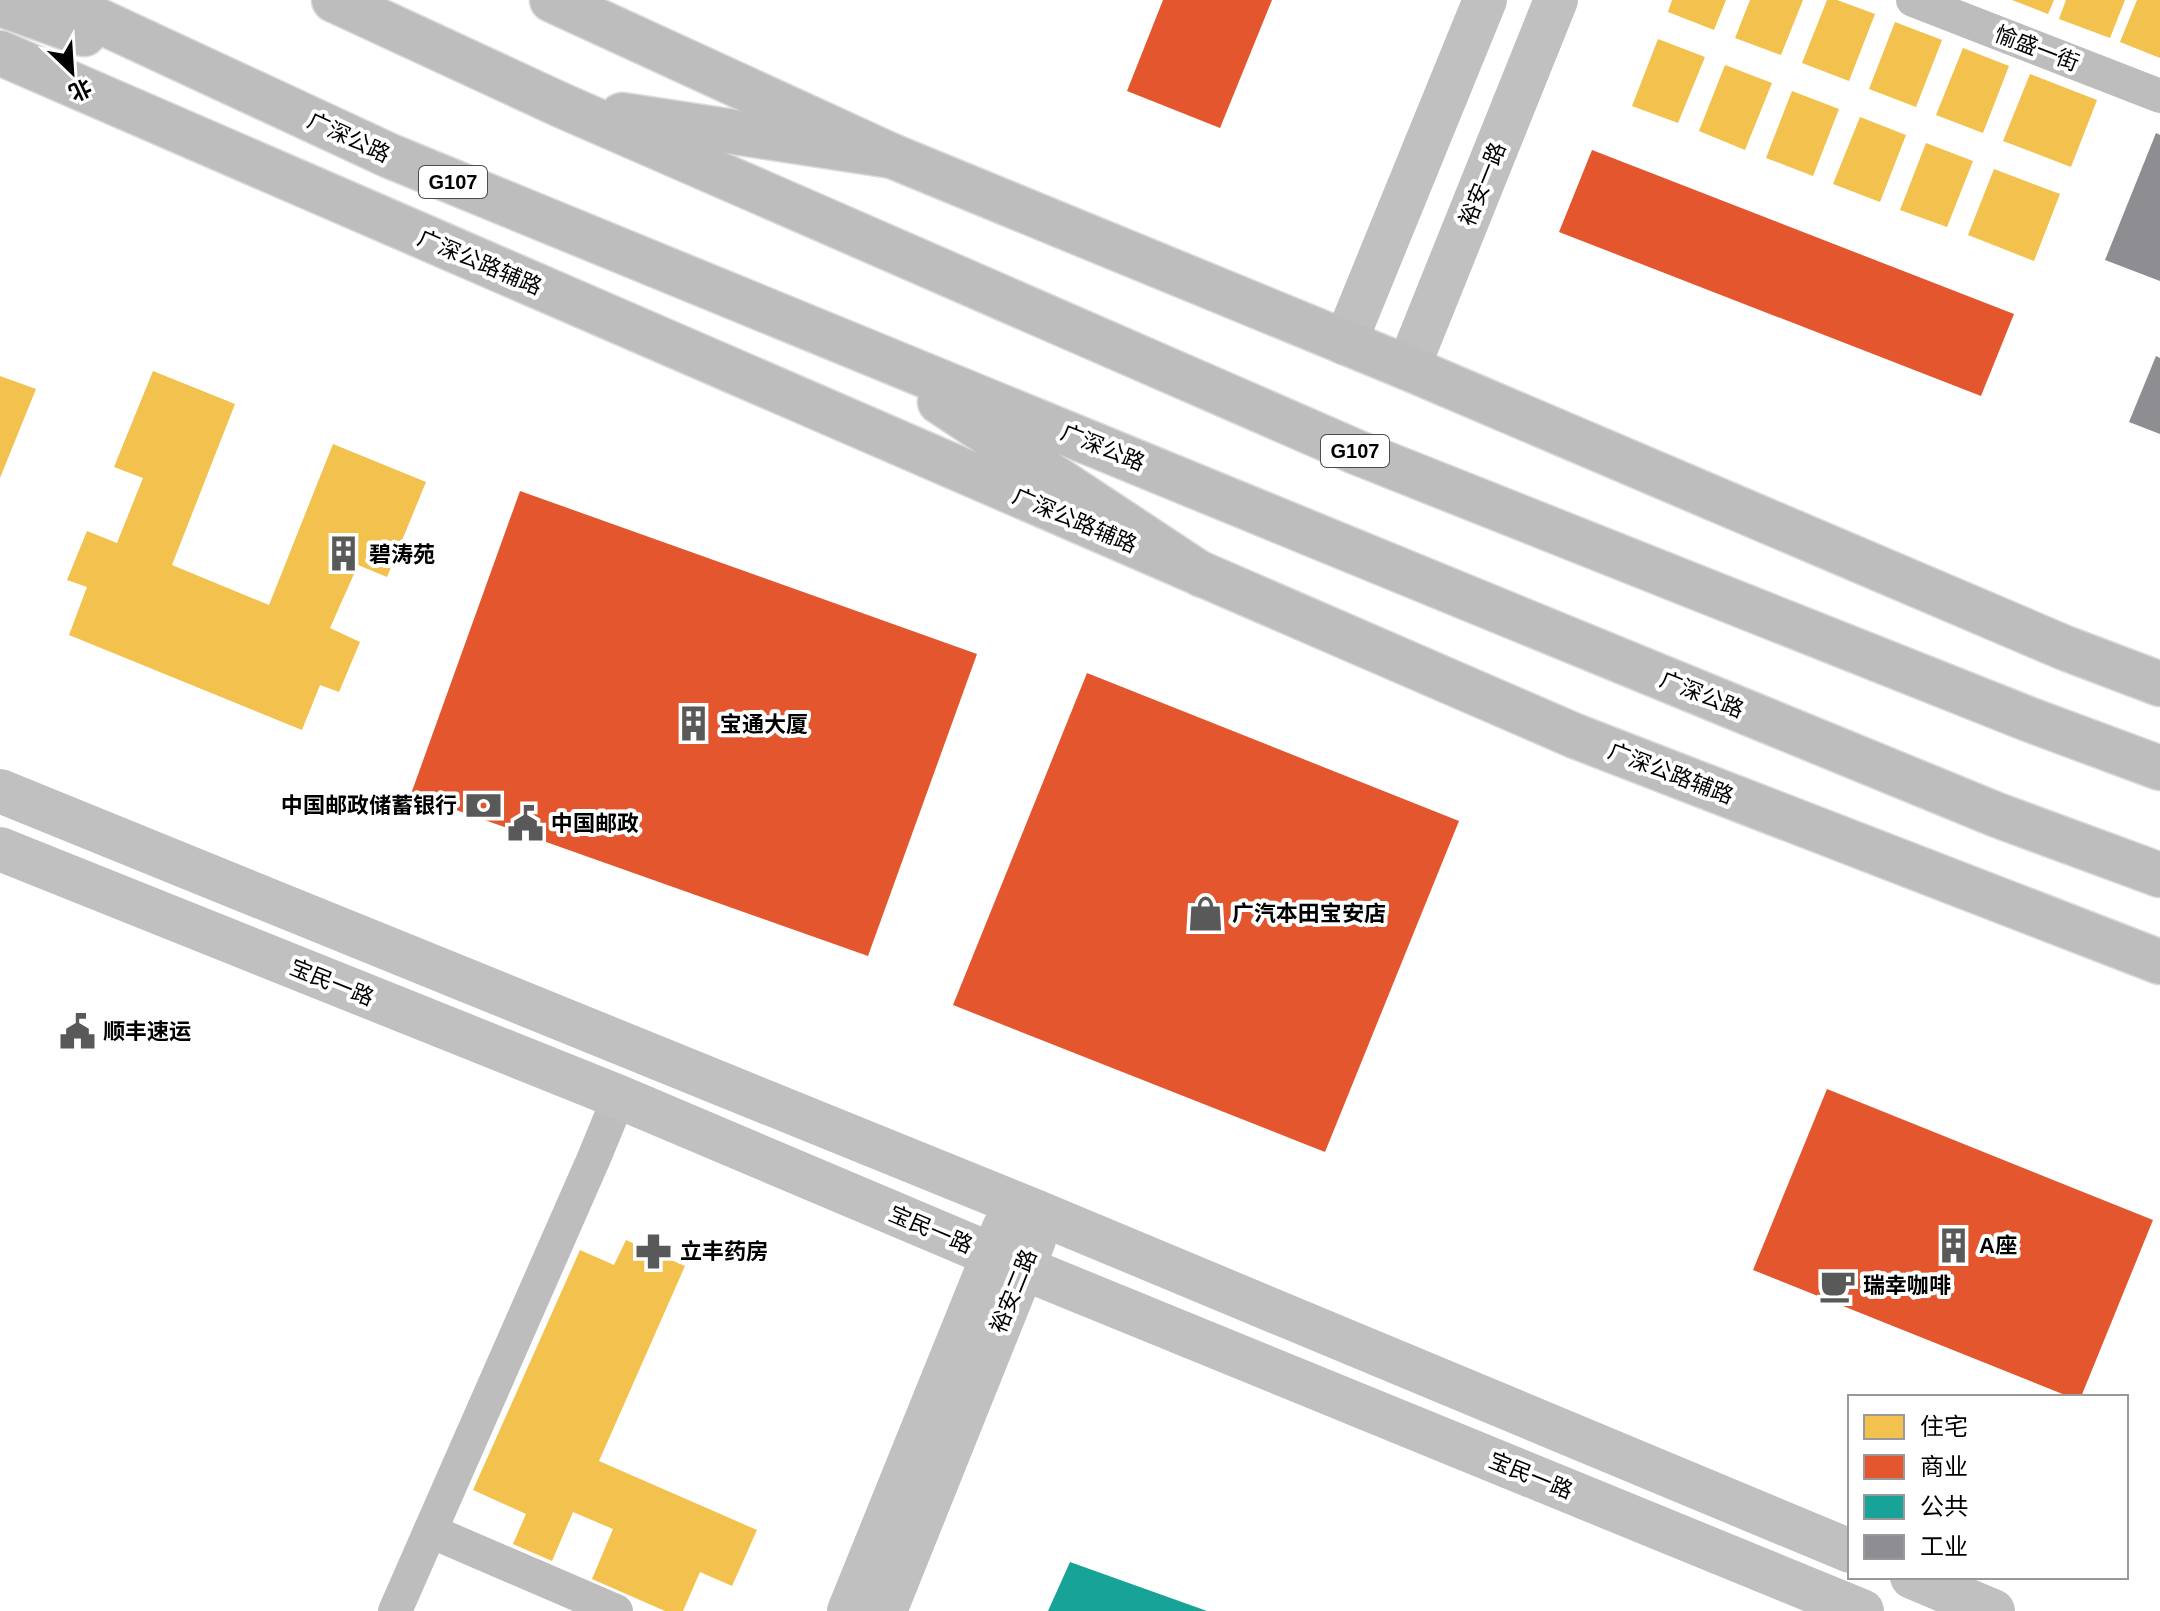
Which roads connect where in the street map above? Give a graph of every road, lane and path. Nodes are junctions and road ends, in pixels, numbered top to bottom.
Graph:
1 (54, 0) edge
2 (334, 0) edge
3 (552, 0) edge
4 (1485, 0) edge
5 (1556, 0) edge
6 (1913, 0) edge
7 (0, 4) edge
8 (0, 53) edge
9 (2160, 96) edge
10 (270, 100) junction
11 (563, 106) junction
12 (892, 156) junction
13 (1345, 343) junction
14 (858, 347) junction
15 (1408, 368) junction
16 (1202, 575) junction
17 (2160, 684) edge
18 (2160, 768) edge
19 (0, 791) edge
20 (0, 849) edge
21 (2160, 875) edge
22 (2160, 962) edge
23 (619, 1097) junction
24 (1032, 1210) junction
25 (1008, 1261) junction
26 (430, 1531) junction
27 (1848, 1550) edge
28 (1917, 1579) edge
29 (395, 1611) edge
30 (616, 1611) edge
31 (849, 1611) edge
32 (885, 1611) edge
33 (1862, 1611) edge
34 (1993, 1611) edge

1 - 10 main road, 广深公路 / G107
2 - 11 main road, G107
3 - 12 main road
4 - 13 main road
5 - 15 main road, 裕安一路
6 - 9 street, 愉盛一街
7 - 10 main road
8 - 16 main road, 广深公路辅路
10 - 14 main road, 广深公路 / G107
11 - 12 main road
11 - 18 main road, G107
12 - 13 main road
13 - 15 main road
14 - 16 main road
14 - 21 main road, 广深公路 / G107
15 - 17 main road
16 - 22 main road, 广深公路辅路
19 - 24 main road
20 - 23 main road, 宝民一路
23 - 25 main road, 宝民一路
23 - 26 street
24 - 25 main road, 裕安二路
24 - 27 main road
25 - 31 main road, 裕安二路
25 - 32 main road, 裕安二路
25 - 33 main road, 宝民一路
26 - 29 street
26 - 30 street
28 - 34 main road

